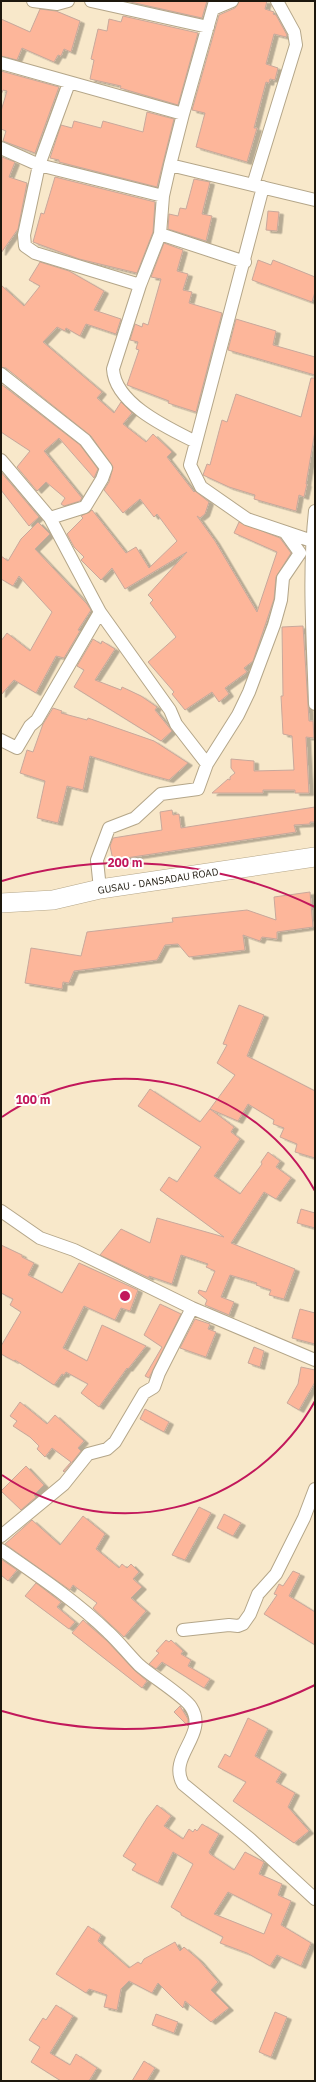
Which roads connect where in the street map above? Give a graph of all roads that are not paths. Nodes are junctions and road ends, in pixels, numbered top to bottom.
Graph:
1 (33, 1) edge
2 (68, 1) edge
3 (91, 1) edge
4 (232, 1) edge
5 (277, 1) edge
6 (214, 5) edge
7 (208, 27) junction
8 (1, 64) edge
9 (69, 82) junction
10 (183, 114) junction
11 (1, 148) edge
12 (170, 165) junction
13 (39, 166) junction
14 (258, 186) junction
15 (163, 196) junction
16 (315, 200) edge
17 (160, 234) junction
18 (245, 262) junction
19 (140, 285) junction
20 (1, 374) edge
21 (196, 442) junction
22 (1, 460) edge
23 (315, 511) edge
24 (50, 518) junction
25 (285, 532) junction
26 (312, 541) junction
27 (100, 612) junction
28 (315, 704) edge
29 (1, 740) edge
30 (207, 764) junction
31 (315, 857) edge
32 (100, 889) junction
33 (1, 903) edge
34 (1, 1211) edge
35 (192, 1308) junction
36 (315, 1360) edge
37 (315, 1489) edge
38 (1, 1536) edge
39 (1, 1550) edge
40 (183, 1630) dead end
41 (315, 1899) edge

1 - 2 street
3 - 7 street
4 - 6 street
5 - 14 street
6 - 7 street
7 - 10 street
8 - 9 street
9 - 10 street
9 - 13 street
10 - 12 street
11 - 13 street
12 - 14 street
12 - 15 street
13 - 15 street
13 - 19 street
14 - 16 street
14 - 18 street
15 - 17 street
17 - 18 street
17 - 19 street
18 - 21 street
19 - 21 street
20 - 24 street
21 - 25 street
22 - 24 street
23 - 26 street
24 - 27 street
25 - 26 street
25 - 30 street
26 - 28 street
27 - 29 street
27 - 30 street
30 - 32 street
31 - 32 main road, GUSAU - DANSADAU ROAD
32 - 33 main road, GUSAU - DANSADAU ROAD
34 - 35 street
35 - 36 street
35 - 38 street
37 - 40 street
39 - 41 street

